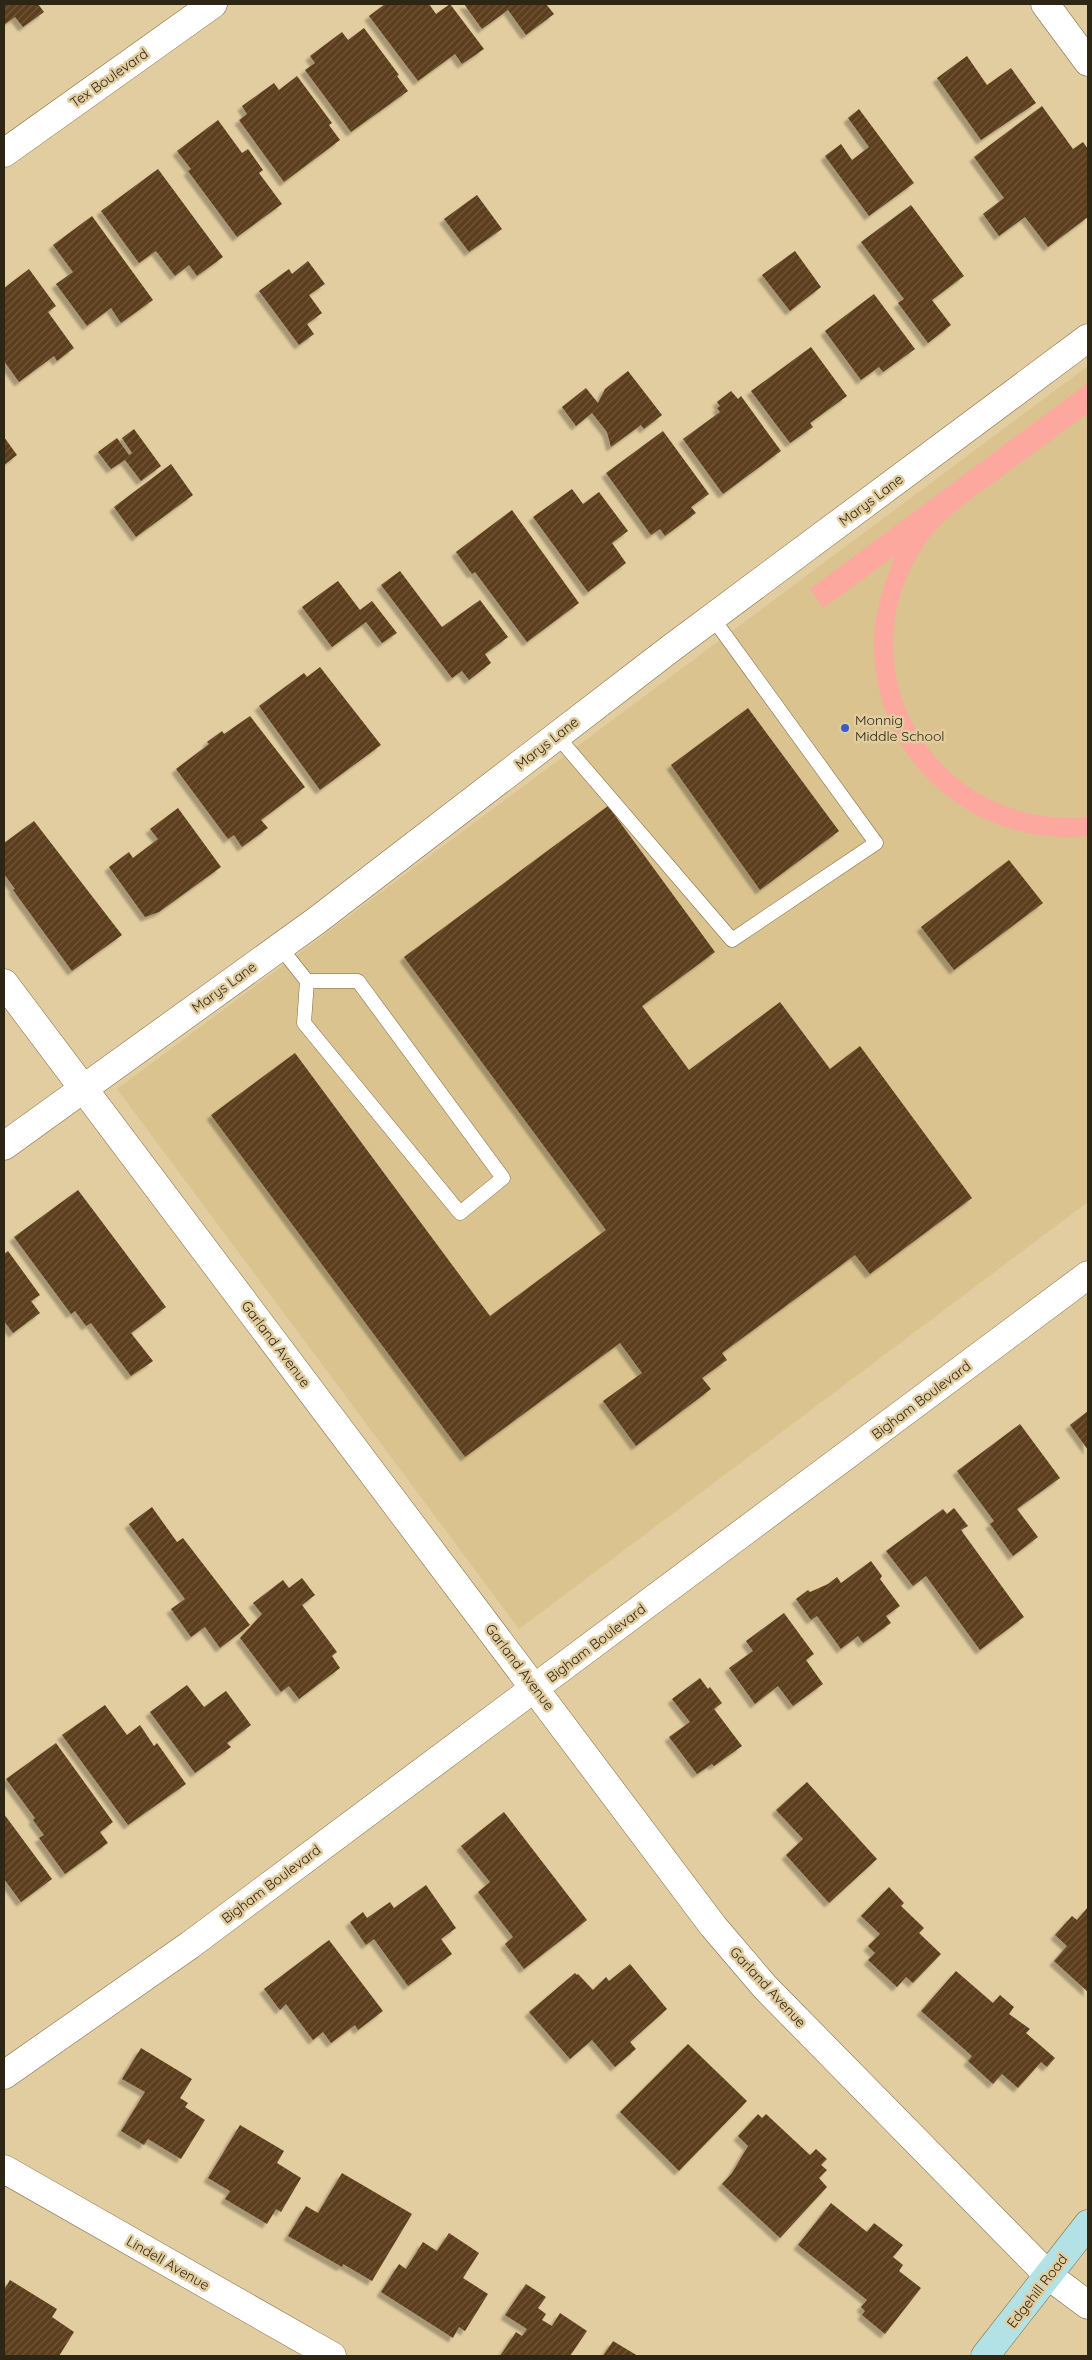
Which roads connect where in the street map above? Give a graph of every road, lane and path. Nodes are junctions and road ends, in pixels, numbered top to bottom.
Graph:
1 (213, 4) edge
2 (1045, 4) edge
3 (1088, 62) edge
4 (4, 153) edge
5 (1088, 338) edge
6 (712, 617) junction
7 (557, 736) junction
8 (280, 947) junction
9 (306, 981) junction
10 (4, 983) edge
11 (83, 1089) junction
12 (4, 1146) edge
13 (1088, 1275) edge
14 (536, 1688) junction
15 (4, 2075) edge
16 (4, 2170) edge
17 (1088, 2224) edge
18 (1049, 2276) junction
19 (1088, 2305) edge
20 (332, 2356) edge
21 (985, 2356) edge

1 - 4 street, Tex Boulevard
2 - 3 street
5 - 6 street, Marys Lane
6 - 7 street, Marys Lane
6 - 7 lane
7 - 8 street, Marys Lane
8 - 9 lane
8 - 11 street, Marys Lane
9 - 9 lane
10 - 11 street, Garland Avenue
11 - 12 street, Marys Lane
11 - 14 street, Garland Avenue
13 - 14 street, Bigham Boulevard
14 - 15 street, Bigham Boulevard
14 - 18 street, Garland Avenue
16 - 20 street, Lindell Avenue
17 - 18 street, Edgehill Road
18 - 19 street, Garland Avenue
18 - 21 street, Edgehill Road

